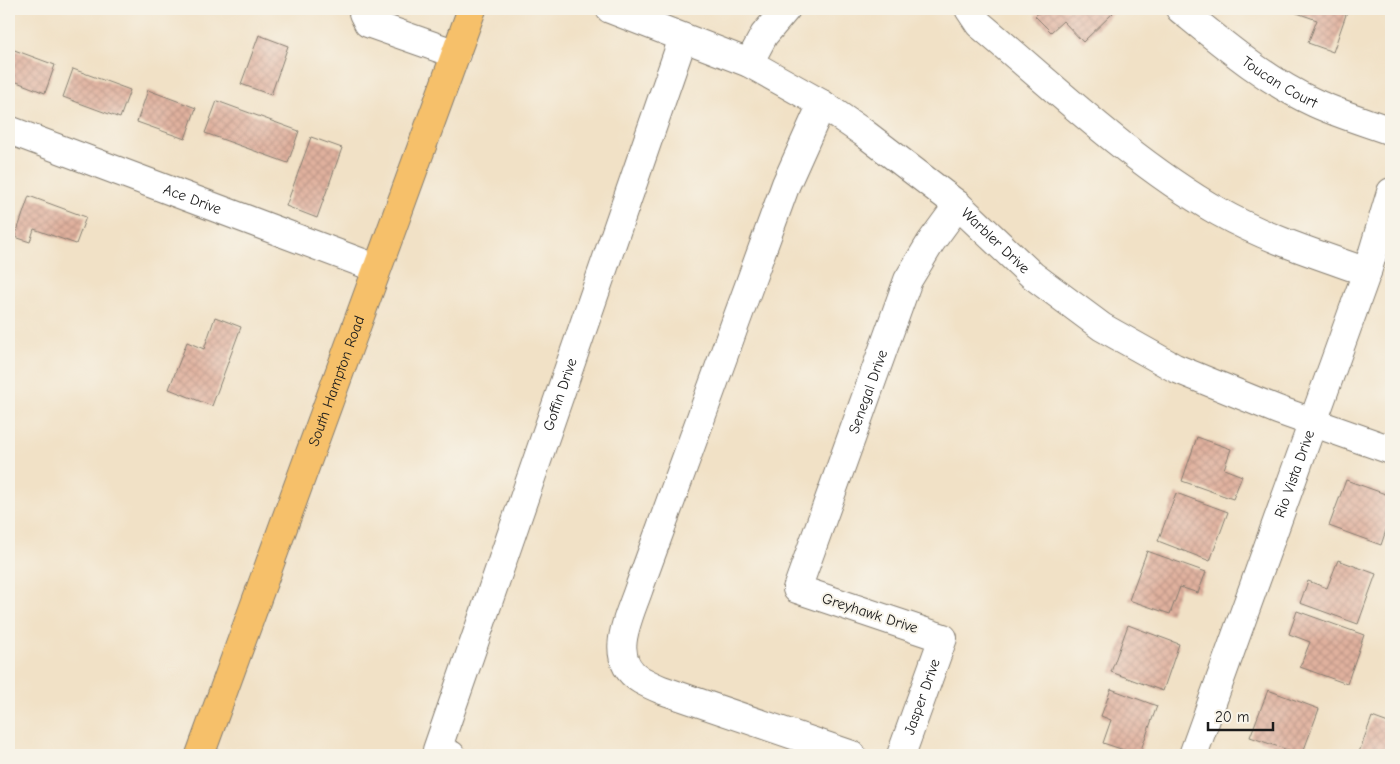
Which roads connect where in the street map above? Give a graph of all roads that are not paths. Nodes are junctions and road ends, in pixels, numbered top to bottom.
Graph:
1 (363, 9) edge
2 (472, 9) edge
3 (610, 9) edge
4 (786, 9) edge
5 (969, 9) edge
6 (1180, 9) edge
7 (683, 38) junction
8 (456, 54) junction
9 (749, 64) junction
10 (822, 104) junction
11 (9, 130) edge
12 (1391, 131) edge
13 (1391, 192) edge
14 (958, 205) junction
15 (376, 268) junction
16 (1366, 272) junction
17 (1312, 422) junction
18 (1391, 450) edge
19 (797, 589) joint
20 (943, 638) joint
21 (444, 753) edge
22 (200, 755) edge
23 (852, 755) edge
24 (901, 755) edge
25 (1193, 755) edge

1 - 8 street
2 - 8 main road, South Hampton Road
3 - 7 street, Warbler Drive
4 - 9 street
5 - 16 street
6 - 12 street, Toucan Court
7 - 9 street, Warbler Drive
7 - 21 street, Goffin Drive
8 - 15 main road, South Hampton Road
9 - 10 street, Warbler Drive
10 - 14 street, Warbler Drive
10 - 23 street
11 - 15 street, Ace Drive
13 - 16 street, Rio Vista Drive
14 - 17 street, Warbler Drive
14 - 19 street, Senegal Drive
15 - 22 main road, South Hampton Road
16 - 17 street, Rio Vista Drive
17 - 18 street, Warbler Drive
17 - 25 street, Rio Vista Drive
19 - 20 street, Greyhawk Drive
20 - 24 street, Jasper Drive

